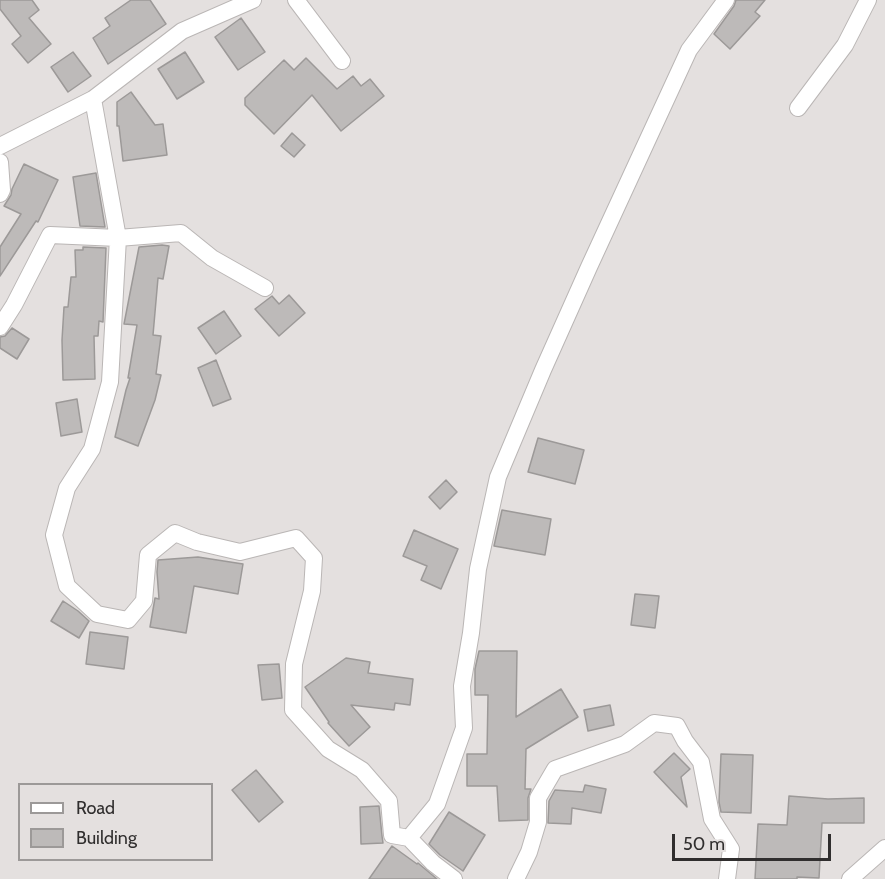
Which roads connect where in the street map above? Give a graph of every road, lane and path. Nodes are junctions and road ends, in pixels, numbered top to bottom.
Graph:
1 (253, 0) edge
2 (296, 0) edge
3 (726, 0) edge
4 (868, 0) edge
5 (342, 61) dead end
6 (93, 99) junction
7 (798, 108) dead end
8 (0, 146) edge
9 (0, 162) edge
10 (0, 194) edge
11 (118, 238) junction
12 (265, 288) dead end
13 (0, 327) edge
14 (409, 838) junction
15 (885, 848) edge
16 (454, 879) edge
17 (516, 879) edge
18 (727, 879) edge
19 (850, 879) edge

1 - 6 street
2 - 5 street
3 - 14 street
4 - 7 street
6 - 8 street
6 - 11 street
9 - 10 street
11 - 12 street
11 - 13 street
11 - 14 street
14 - 16 street
15 - 19 street
17 - 18 street

